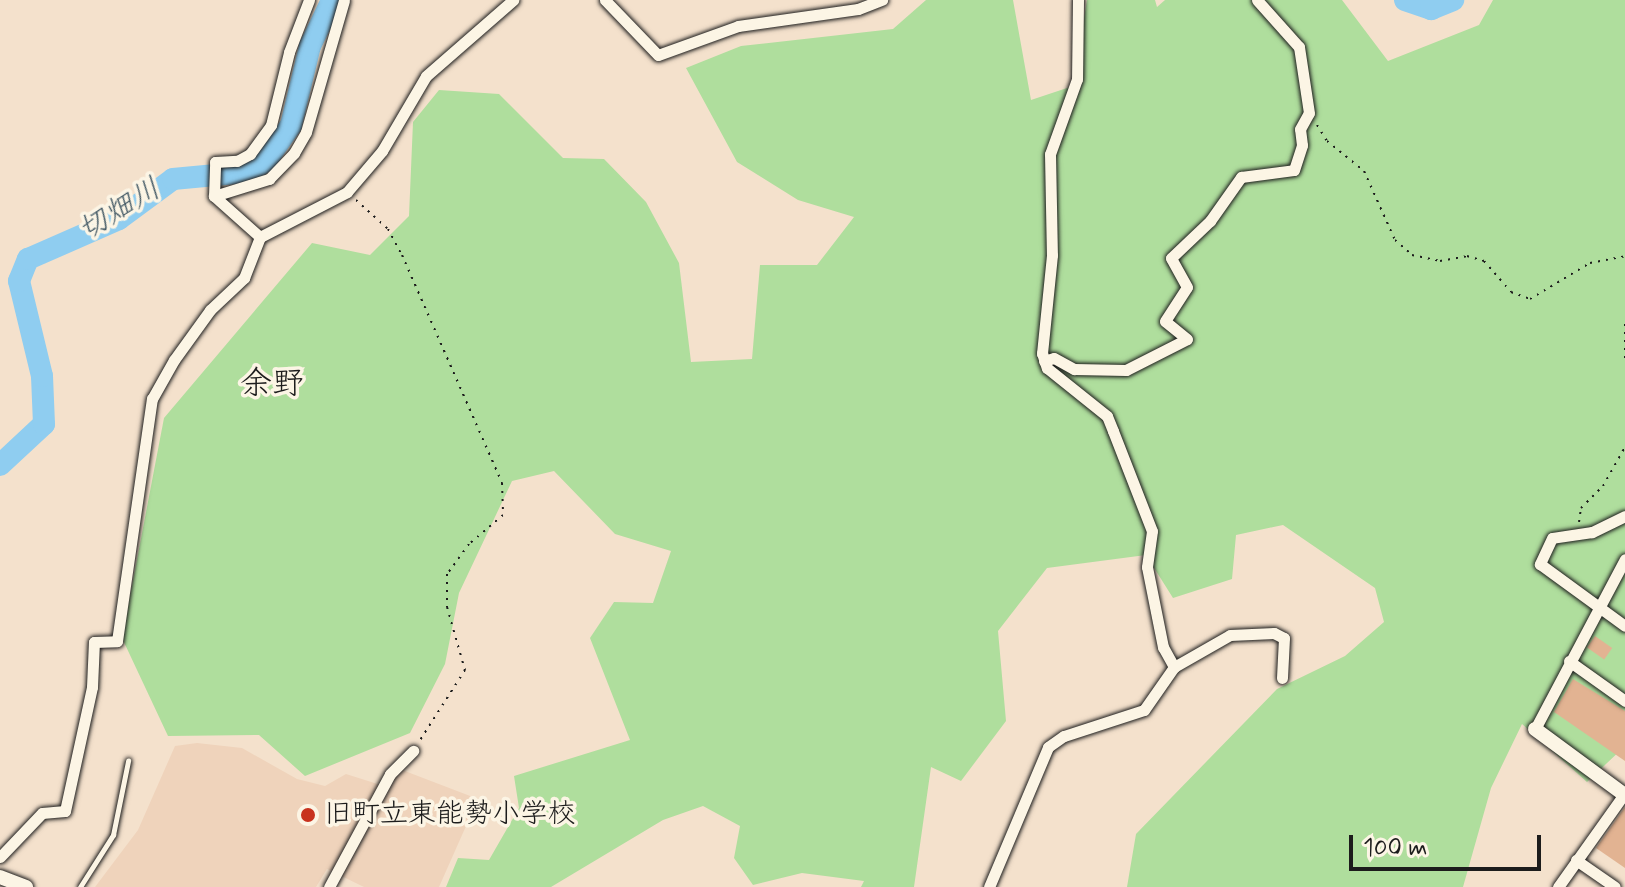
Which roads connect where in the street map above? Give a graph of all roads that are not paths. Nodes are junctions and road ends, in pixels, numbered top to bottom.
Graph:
1 (309, 0) edge
2 (344, 0) edge
3 (513, 0) edge
4 (605, 0) edge
5 (882, 0) edge
6 (1078, 0) edge
7 (1257, 0) edge
8 (214, 196) junction
9 (260, 237) junction
10 (1044, 361) junction
11 (1625, 516) edge
12 (1625, 559) edge
13 (1596, 607) junction
14 (1625, 626) edge
15 (1569, 661) junction
16 (1174, 667) junction
17 (1282, 678) dead end
18 (1625, 701) edge
19 (1535, 729) joint
20 (413, 751) road end
21 (128, 761) dead end
22 (1624, 794) edge
23 (0, 857) edge
24 (1576, 860) junction
25 (0, 877) edge
26 (26, 887) edge
27 (80, 887) edge
28 (329, 887) edge
29 (989, 887) edge
30 (1558, 887) edge
31 (1615, 887) edge

1 - 8 street
2 - 8 street
3 - 9 street
4 - 5 street
6 - 10 street
7 - 10 street
8 - 9 street
9 - 23 street
10 - 16 street
11 - 13 street
12 - 13 street
13 - 14 street
13 - 15 street
15 - 18 street
15 - 19 street
16 - 17 street
16 - 29 street
19 - 22 street
20 - 28 street
21 - 27 lane
22 - 24 street
24 - 30 street
24 - 31 street
25 - 26 street

